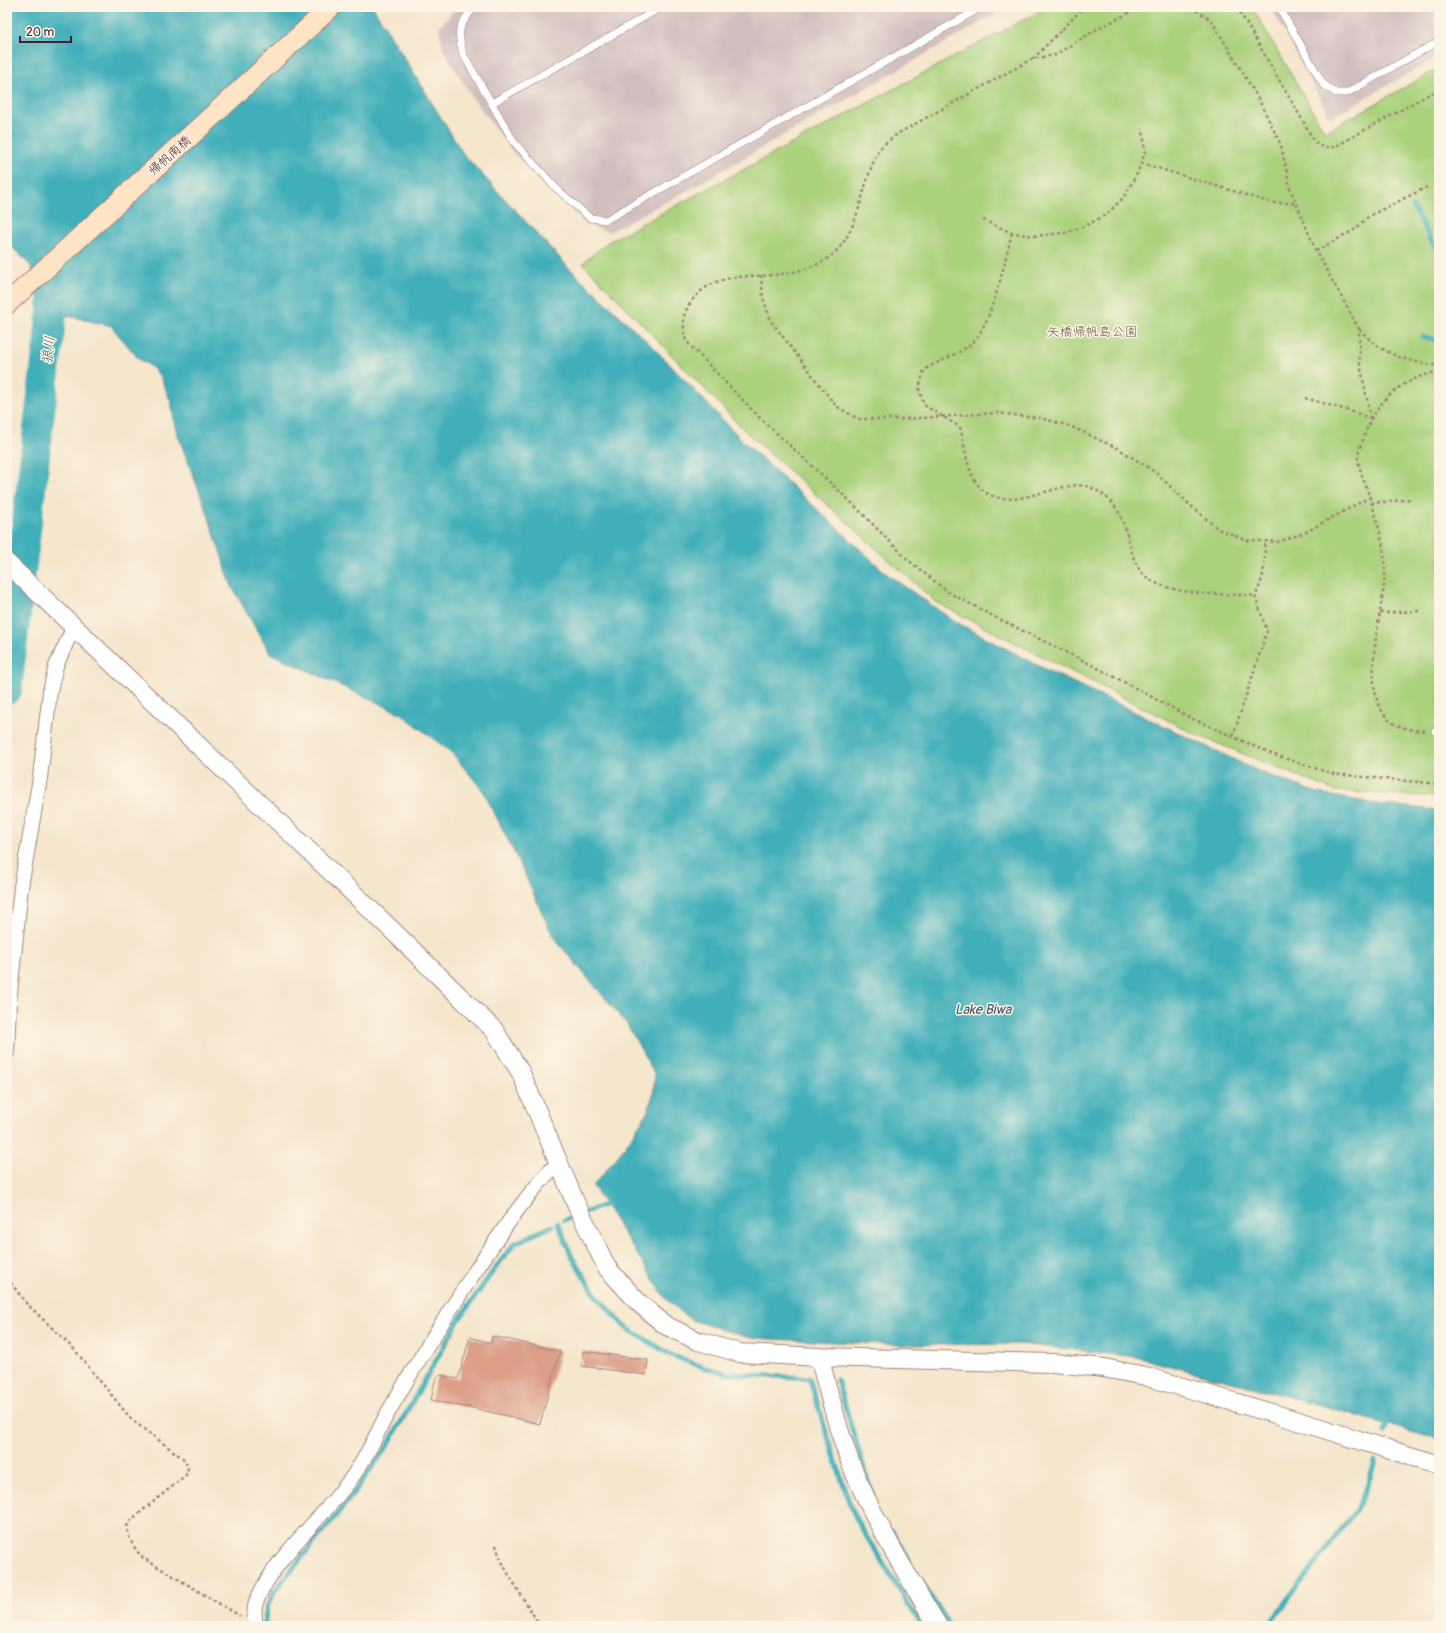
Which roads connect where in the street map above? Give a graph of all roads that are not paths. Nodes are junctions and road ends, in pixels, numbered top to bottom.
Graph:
1 (331, 7) edge
2 (474, 7) edge
3 (662, 7) edge
4 (982, 7) edge
5 (1279, 7) edge
6 (1439, 41) edge
7 (492, 103) junction
8 (7, 304) edge
9 (7, 563) edge
10 (74, 626) junction
11 (7, 1052) edge
12 (558, 1163) junction
13 (819, 1357) junction
14 (1439, 1465) edge
15 (256, 1624) edge
16 (938, 1626) edge

1 - 8 main road, 帰帆南橋
2 - 7 lane
3 - 7 lane
4 - 7 lane
5 - 6 lane
9 - 10 street
10 - 11 street
10 - 12 street
12 - 13 street
12 - 15 street
13 - 14 street
13 - 16 street

